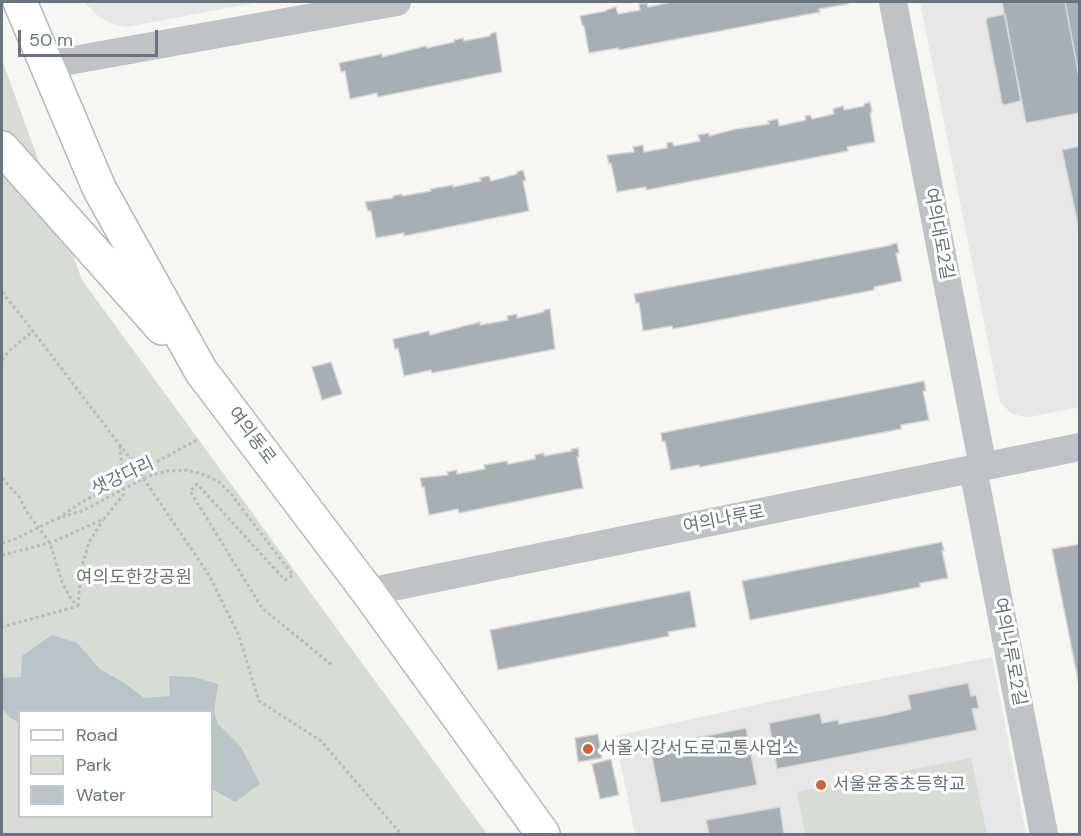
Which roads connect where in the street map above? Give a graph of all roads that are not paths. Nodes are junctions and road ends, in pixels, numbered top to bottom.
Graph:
1 (20, 2) edge
2 (397, 2) edge
3 (893, 2) edge
4 (46, 65) junction
5 (2, 148) edge
6 (201, 371) junction
7 (1080, 447) edge
8 (978, 468) junction
9 (368, 592) junction
10 (543, 834) edge
11 (1044, 834) edge

1 - 4 main road, 여의동로
2 - 4 street
3 - 8 street, 여의대로2길
4 - 6 main road, 여의동로
5 - 6 main road
6 - 9 main road, 여의동로
7 - 8 street, 여의나루로
8 - 9 street, 여의나루로
8 - 11 street, 여의나루로2길
9 - 10 main road, 여의동로

